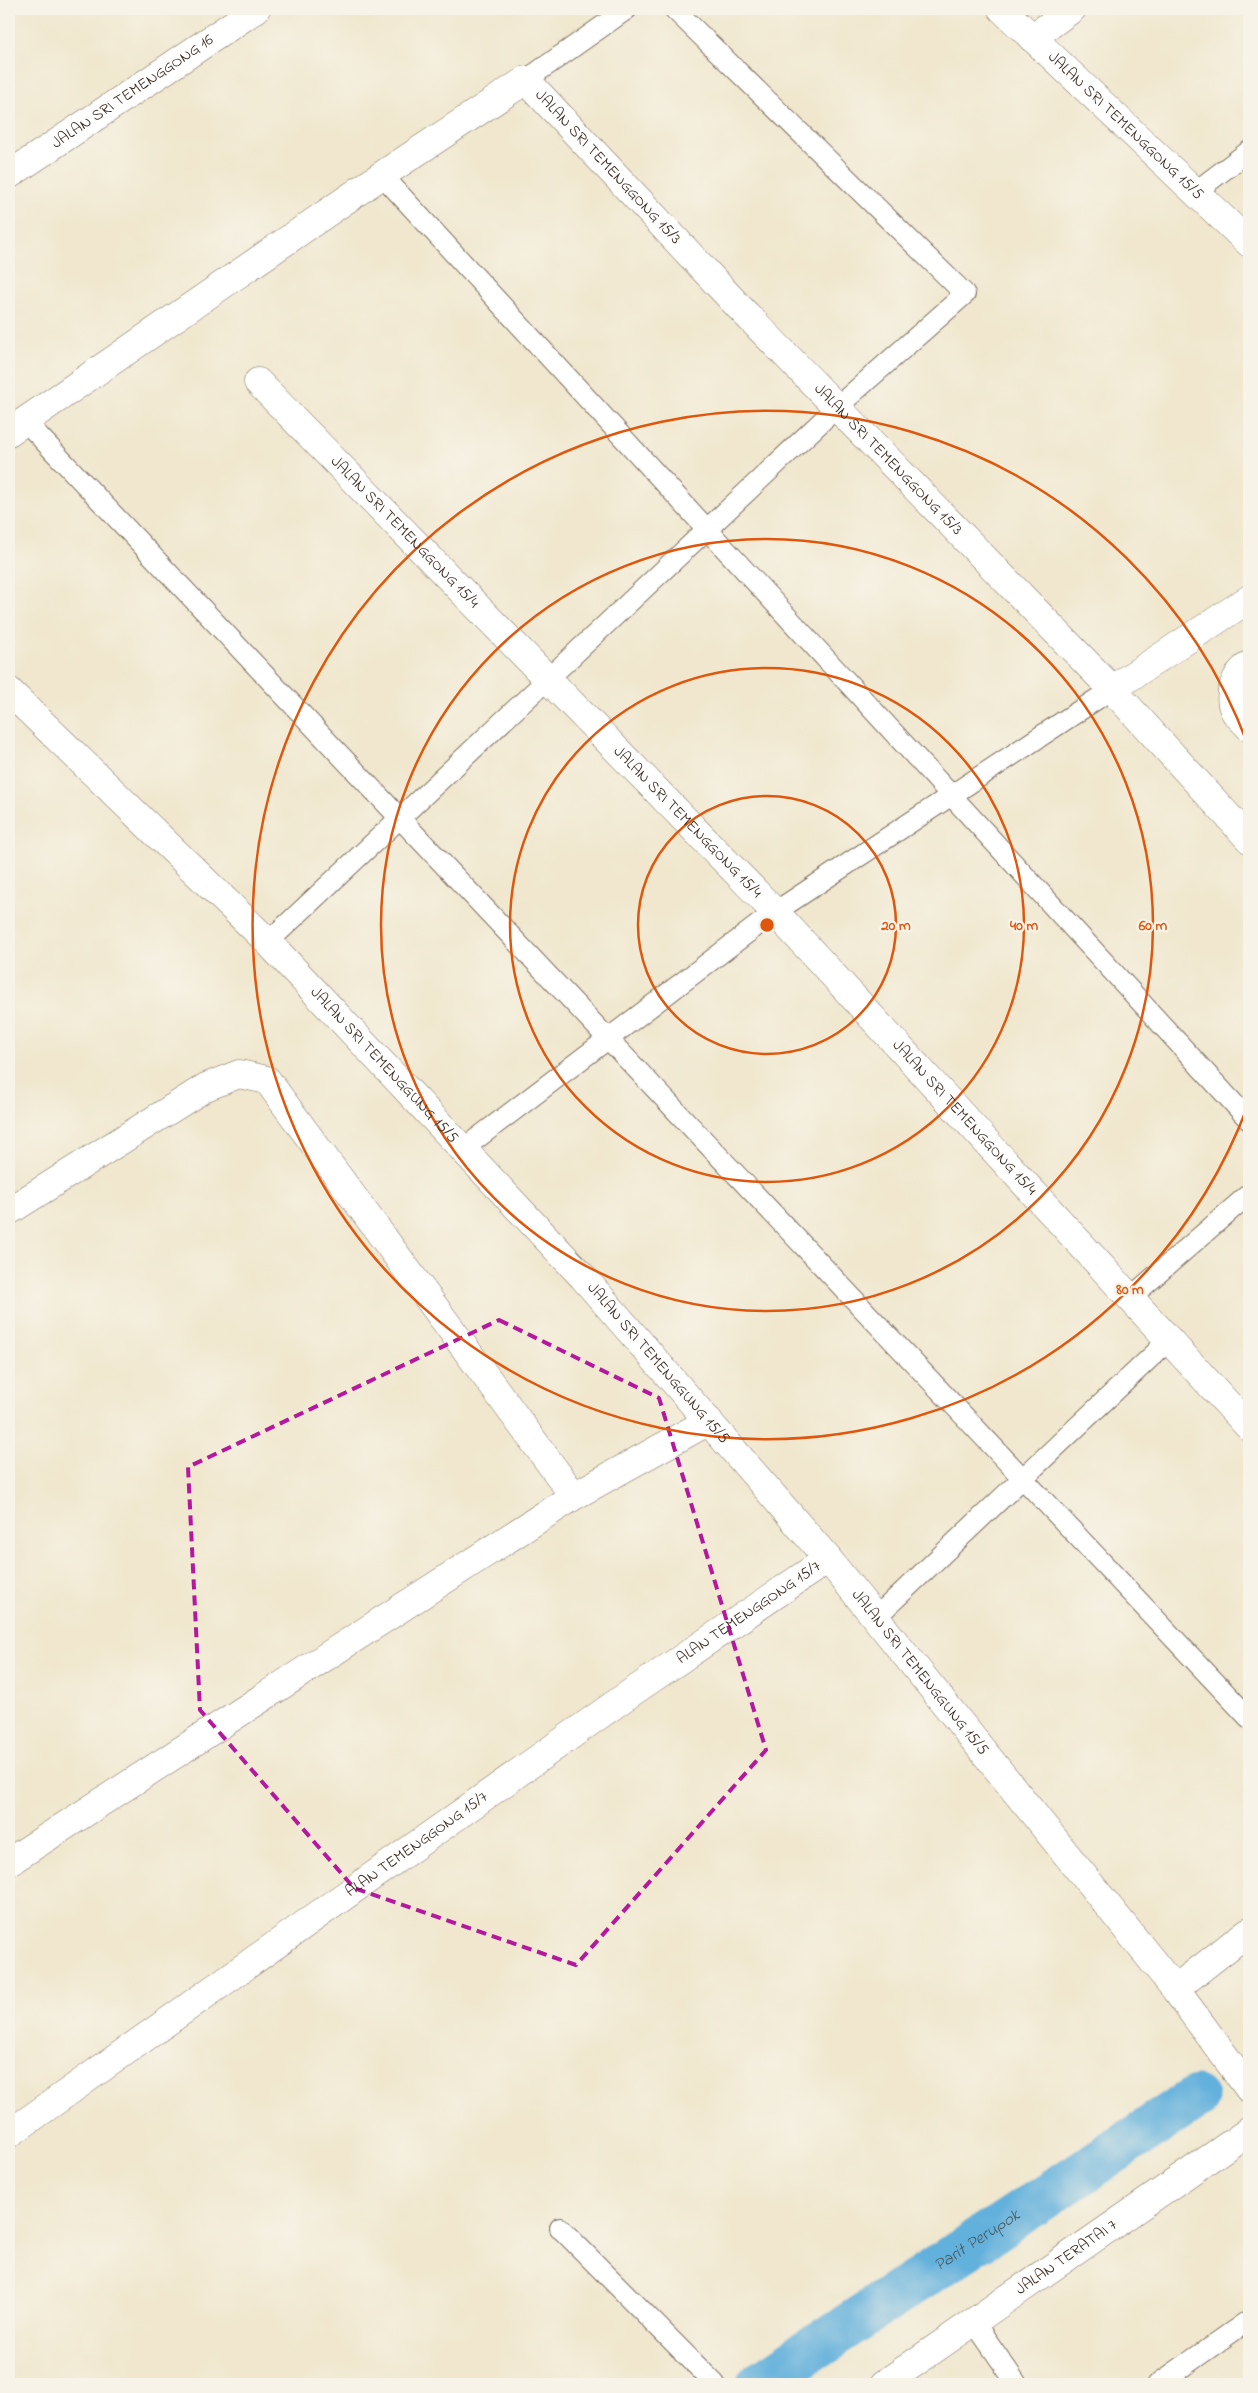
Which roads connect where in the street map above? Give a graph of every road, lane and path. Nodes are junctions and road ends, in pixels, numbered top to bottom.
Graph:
1 (256, 9) edge
2 (627, 9) edge
3 (674, 9) edge
4 (1002, 9) edge
5 (1072, 9) edge
6 (1032, 38) junction
7 (526, 80) junction
8 (1249, 151) edge
9 (382, 175) junction
10 (9, 176) edge
11 (1195, 192) junction
12 (1249, 243) edge
13 (258, 382) dead end
14 (837, 407) junction
15 (17, 426) edge
16 (706, 530) junction
17 (1249, 599) edge
18 (1249, 665) edge
19 (548, 679) junction
20 (1112, 689) junction
21 (9, 691) edge
22 (1249, 727) edge
23 (951, 796) junction
24 (400, 818) junction
25 (1249, 839) edge
26 (775, 912) junction
27 (268, 942) junction
28 (607, 1040) junction
29 (1249, 1120) edge
30 (463, 1149) junction
31 (1249, 1194) edge
32 (9, 1211) edge
33 (1130, 1298) junction
34 (1169, 1340) junction
35 (709, 1421) junction
36 (1249, 1427) edge
37 (1022, 1478) junction
38 (574, 1496) junction
39 (828, 1560) junction
40 (875, 1618) junction
41 (1249, 1718) edge
42 (9, 1862) edge
43 (1249, 1931) edge
44 (1174, 1989) junction
45 (1249, 2088) edge
46 (1249, 2131) edge
47 (9, 2134) edge
48 (560, 2228) dead end
49 (1249, 2320) edge
50 (974, 2322) junction
51 (715, 2384) edge
52 (884, 2384) edge
53 (1017, 2384) edge
54 (1158, 2384) edge

1 - 10 street, JALAN SRI TEMENGGONG 16
2 - 7 lane
3 - 14 lane
4 - 6 street, JALAN SRI TEMENGGONG 15/5
5 - 6 street
6 - 11 street, JALAN SRI TEMENGGONG 15/5
7 - 9 street
7 - 14 street, JALAN SRI TEMENGGONG 15/3
8 - 11 lane
9 - 15 street
9 - 16 lane
11 - 12 street, JALAN SRI TEMENGGONG 15/5
13 - 19 street, JALAN SRI TEMENGGONG 15/4
14 - 16 lane
14 - 20 street, JALAN SRI TEMENGGONG 15/3
15 - 24 lane
16 - 19 lane
16 - 23 lane
17 - 20 street
18 - 22 street
19 - 24 lane
19 - 26 street, JALAN SRI TEMENGGONG 15/4
20 - 23 lane
20 - 25 street, JALAN SRI TEMENGGONG 15/3
21 - 27 street, JALAN SRI TEMENGGUNG 15/5
23 - 26 lane
23 - 29 lane
24 - 27 lane
24 - 28 lane
26 - 28 lane
26 - 33 street, JALAN SRI TEMENGGONG 15/4
27 - 30 street, JALAN SRI TEMENGGUNG 15/5
28 - 30 lane
28 - 37 lane
30 - 35 street, JALAN SRI TEMENGGUNG 15/5
31 - 33 lane
32 - 38 street
33 - 34 street, JALAN SRI TEMENGGONG 15/4
34 - 36 street, JALAN SRI TEMENGGONG 15/4
34 - 37 lane
35 - 38 street
35 - 39 street, JALAN SRI TEMENGGUNG 15/5
37 - 40 lane
37 - 41 lane
38 - 42 street
39 - 40 street, JALAN SRI TEMENGGUNG 15/5
39 - 47 street, ALAN TEMENGGONG 15/7
40 - 44 street, JALAN SRI TEMENGGUNG 15/5
43 - 44 street
44 - 45 street, JALAN SRI TEMENGGUNG 15/5
46 - 50 street, JALAN TERATAI 7
48 - 51 lane
49 - 54 lane
50 - 52 street, JALAN TERATAI 7
50 - 53 lane

